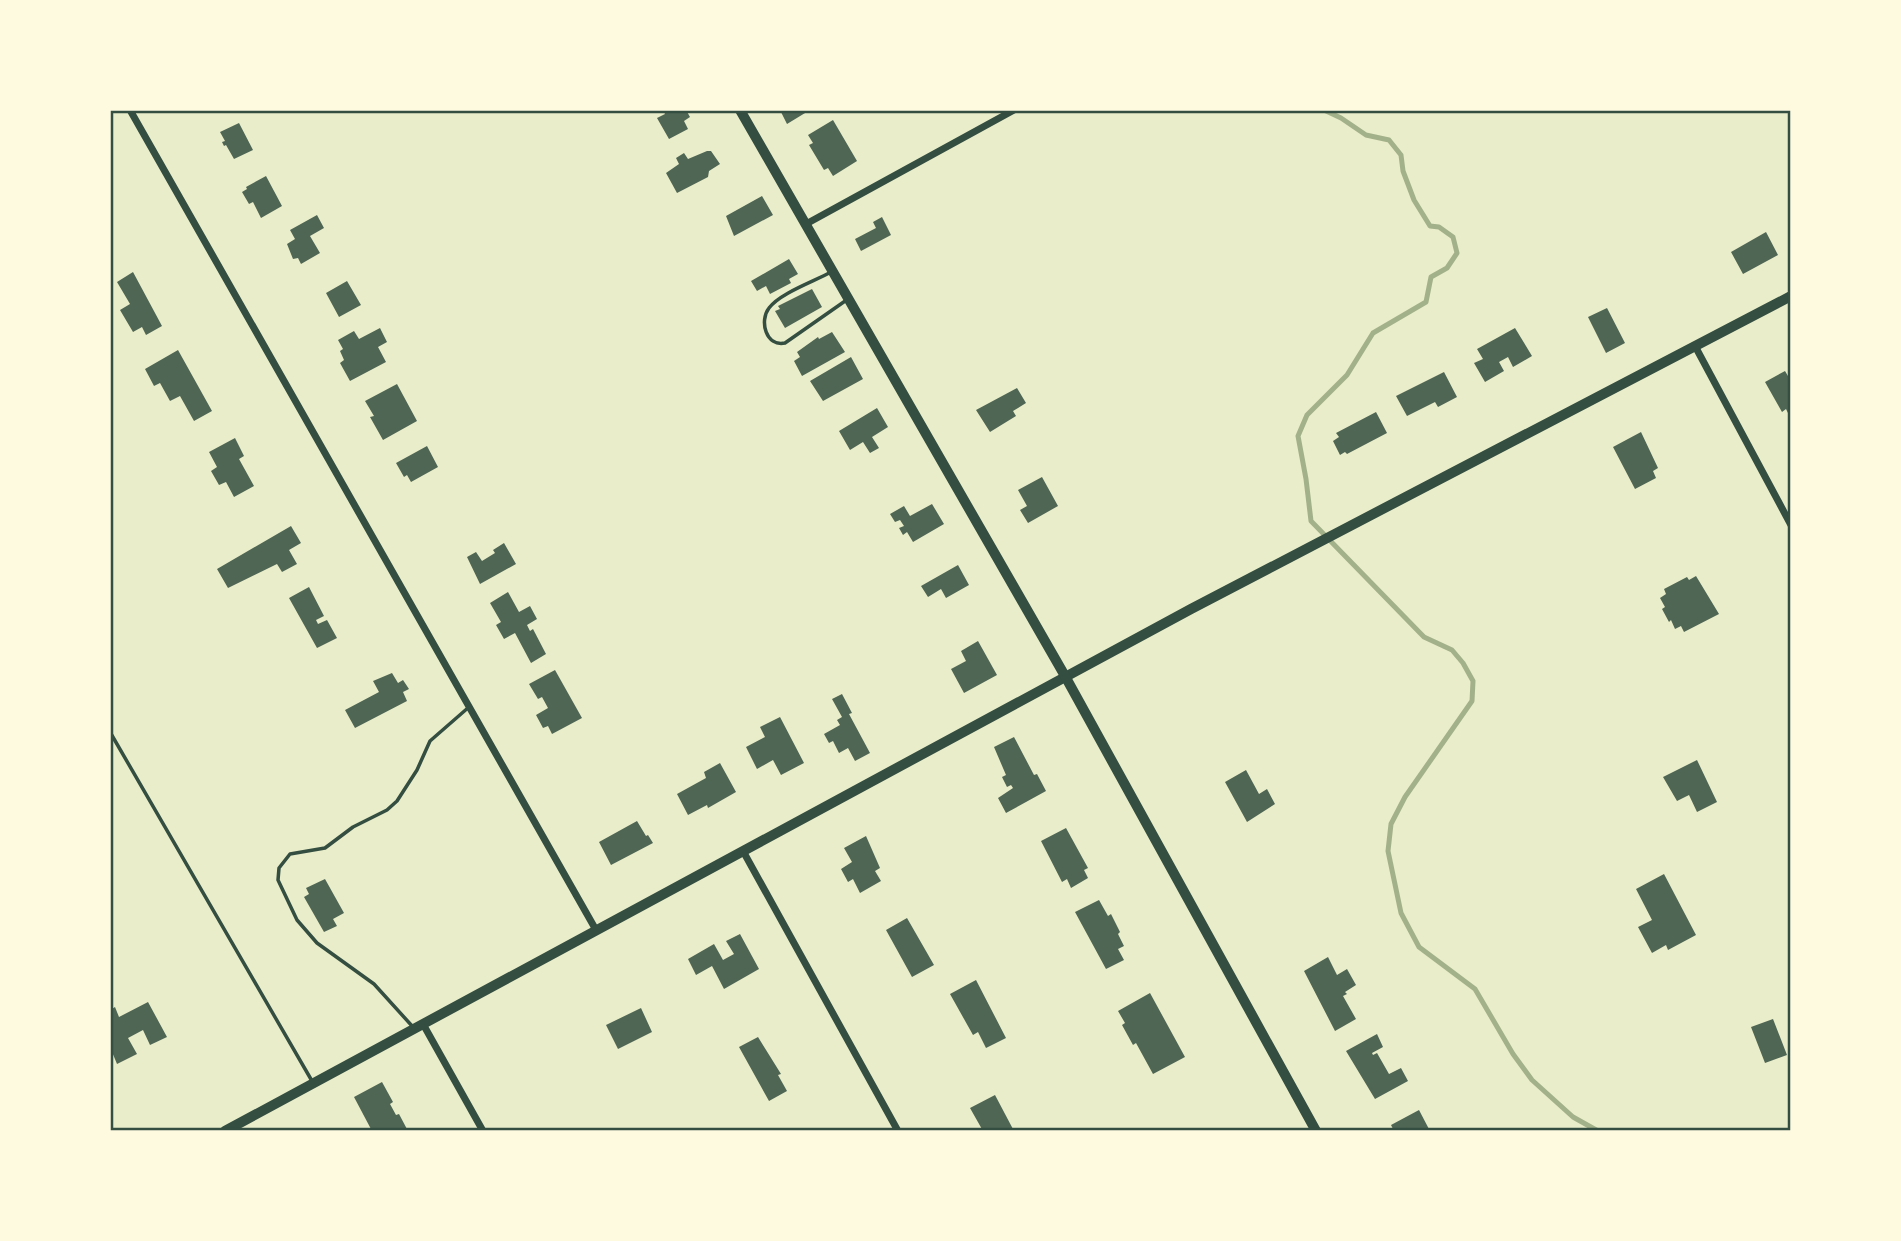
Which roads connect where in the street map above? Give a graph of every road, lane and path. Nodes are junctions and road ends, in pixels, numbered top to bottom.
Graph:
1 (130, 110) edge
2 (740, 110) edge
3 (1014, 110) edge
4 (806, 224) junction
5 (833, 271) junction
6 (1791, 296) edge
7 (849, 298) junction
8 (1695, 346) junction
9 (1791, 525) edge
10 (1065, 676) junction
11 (470, 706) junction
12 (110, 732) edge
13 (743, 851) junction
14 (596, 930) junction
15 (419, 1026) junction
16 (313, 1083) junction
17 (225, 1131) edge
18 (482, 1131) edge
19 (898, 1131) edge
20 (1316, 1131) edge

1 - 11 street
2 - 4 main road
3 - 4 street
4 - 5 main road
5 - 7 main road
5 - 7 lane
6 - 8 street
7 - 10 main road
8 - 9 street
8 - 10 street
10 - 13 street
10 - 20 main road
11 - 14 street
11 - 15 lane
12 - 16 lane
13 - 14 street
13 - 19 street
14 - 15 street
15 - 16 street
15 - 18 street
16 - 17 street

